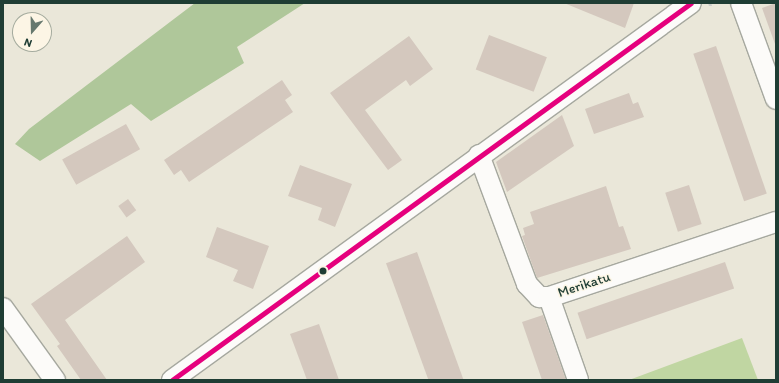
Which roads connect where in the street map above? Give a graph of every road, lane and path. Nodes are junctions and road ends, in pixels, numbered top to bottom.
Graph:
1 (691, 3) edge
2 (710, 3) edge
3 (741, 3) edge
4 (711, 7) dead end
5 (776, 99) edge
6 (479, 155) junction
7 (776, 222) edge
8 (549, 297) junction
9 (3, 308) edge
10 (55, 380) edge
11 (172, 380) edge
12 (578, 380) edge

1 - 6 street
2 - 4 path
3 - 5 street
6 - 8 street, Merikatu
6 - 11 street
7 - 8 street, Merikatu
8 - 12 street
9 - 10 street

